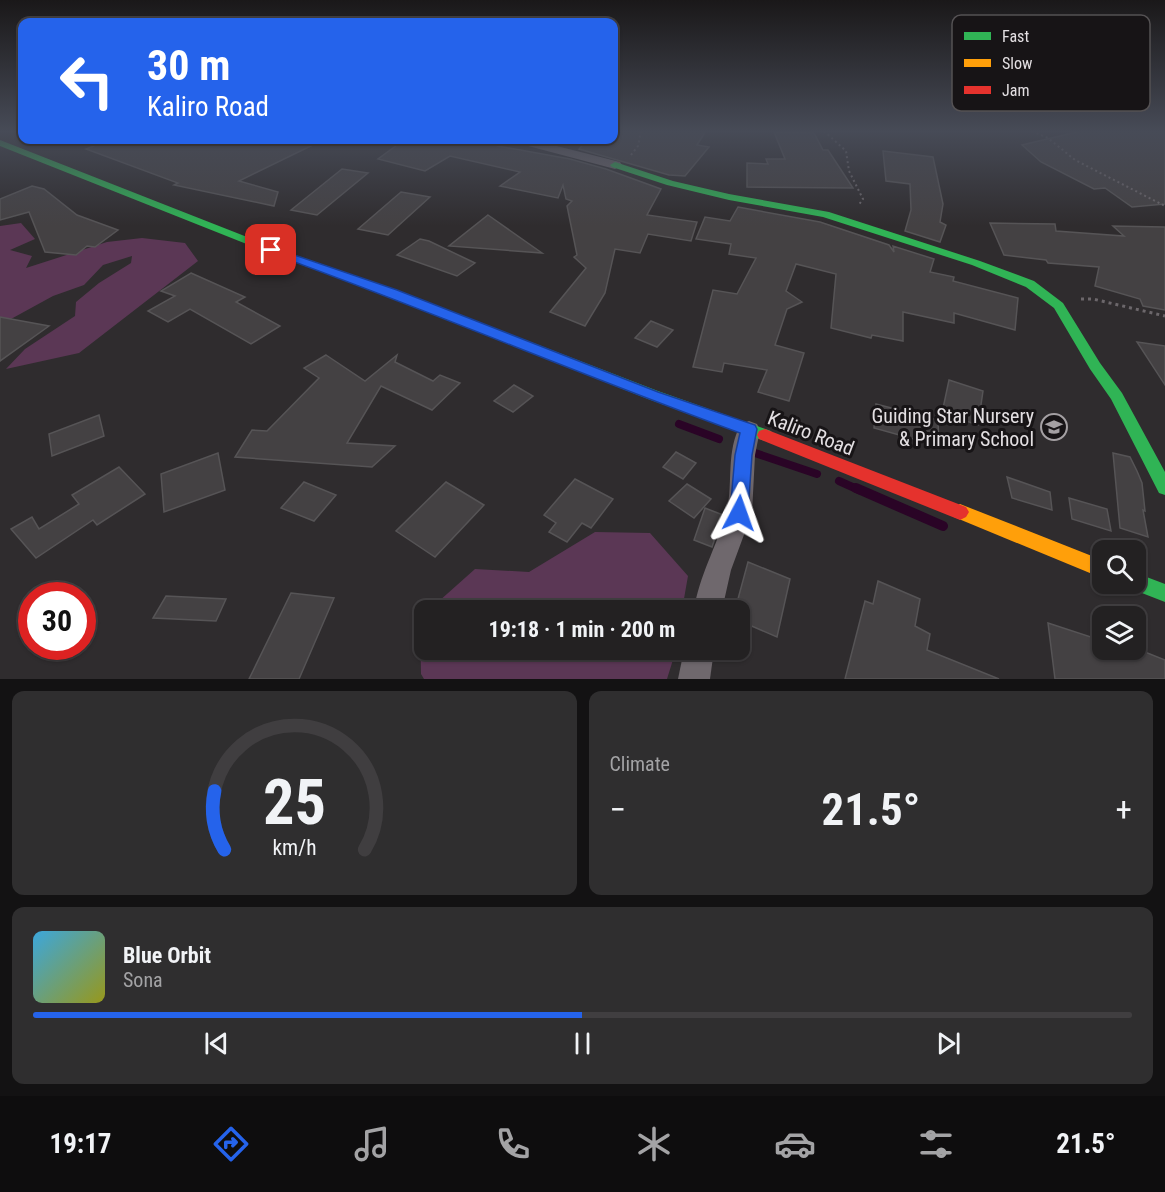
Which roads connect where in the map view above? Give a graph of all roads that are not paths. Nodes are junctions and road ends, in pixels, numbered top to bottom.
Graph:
1 (50, 163) edge
2 (606, 163) edge
3 (615, 165) joint
4 (749, 429) junction
5 (1165, 488) edge
6 (1092, 565) edge
7 (1146, 586) edge
8 (1165, 593) edge
9 (710, 600) edge
10 (697, 660) edge
11 (694, 679) edge

1 - 4 main road, Kaliro Road
2 - 3 street
3 - 5 main road
4 - 6 main road, Kaliro Road
4 - 9 street
7 - 8 main road
10 - 11 street

